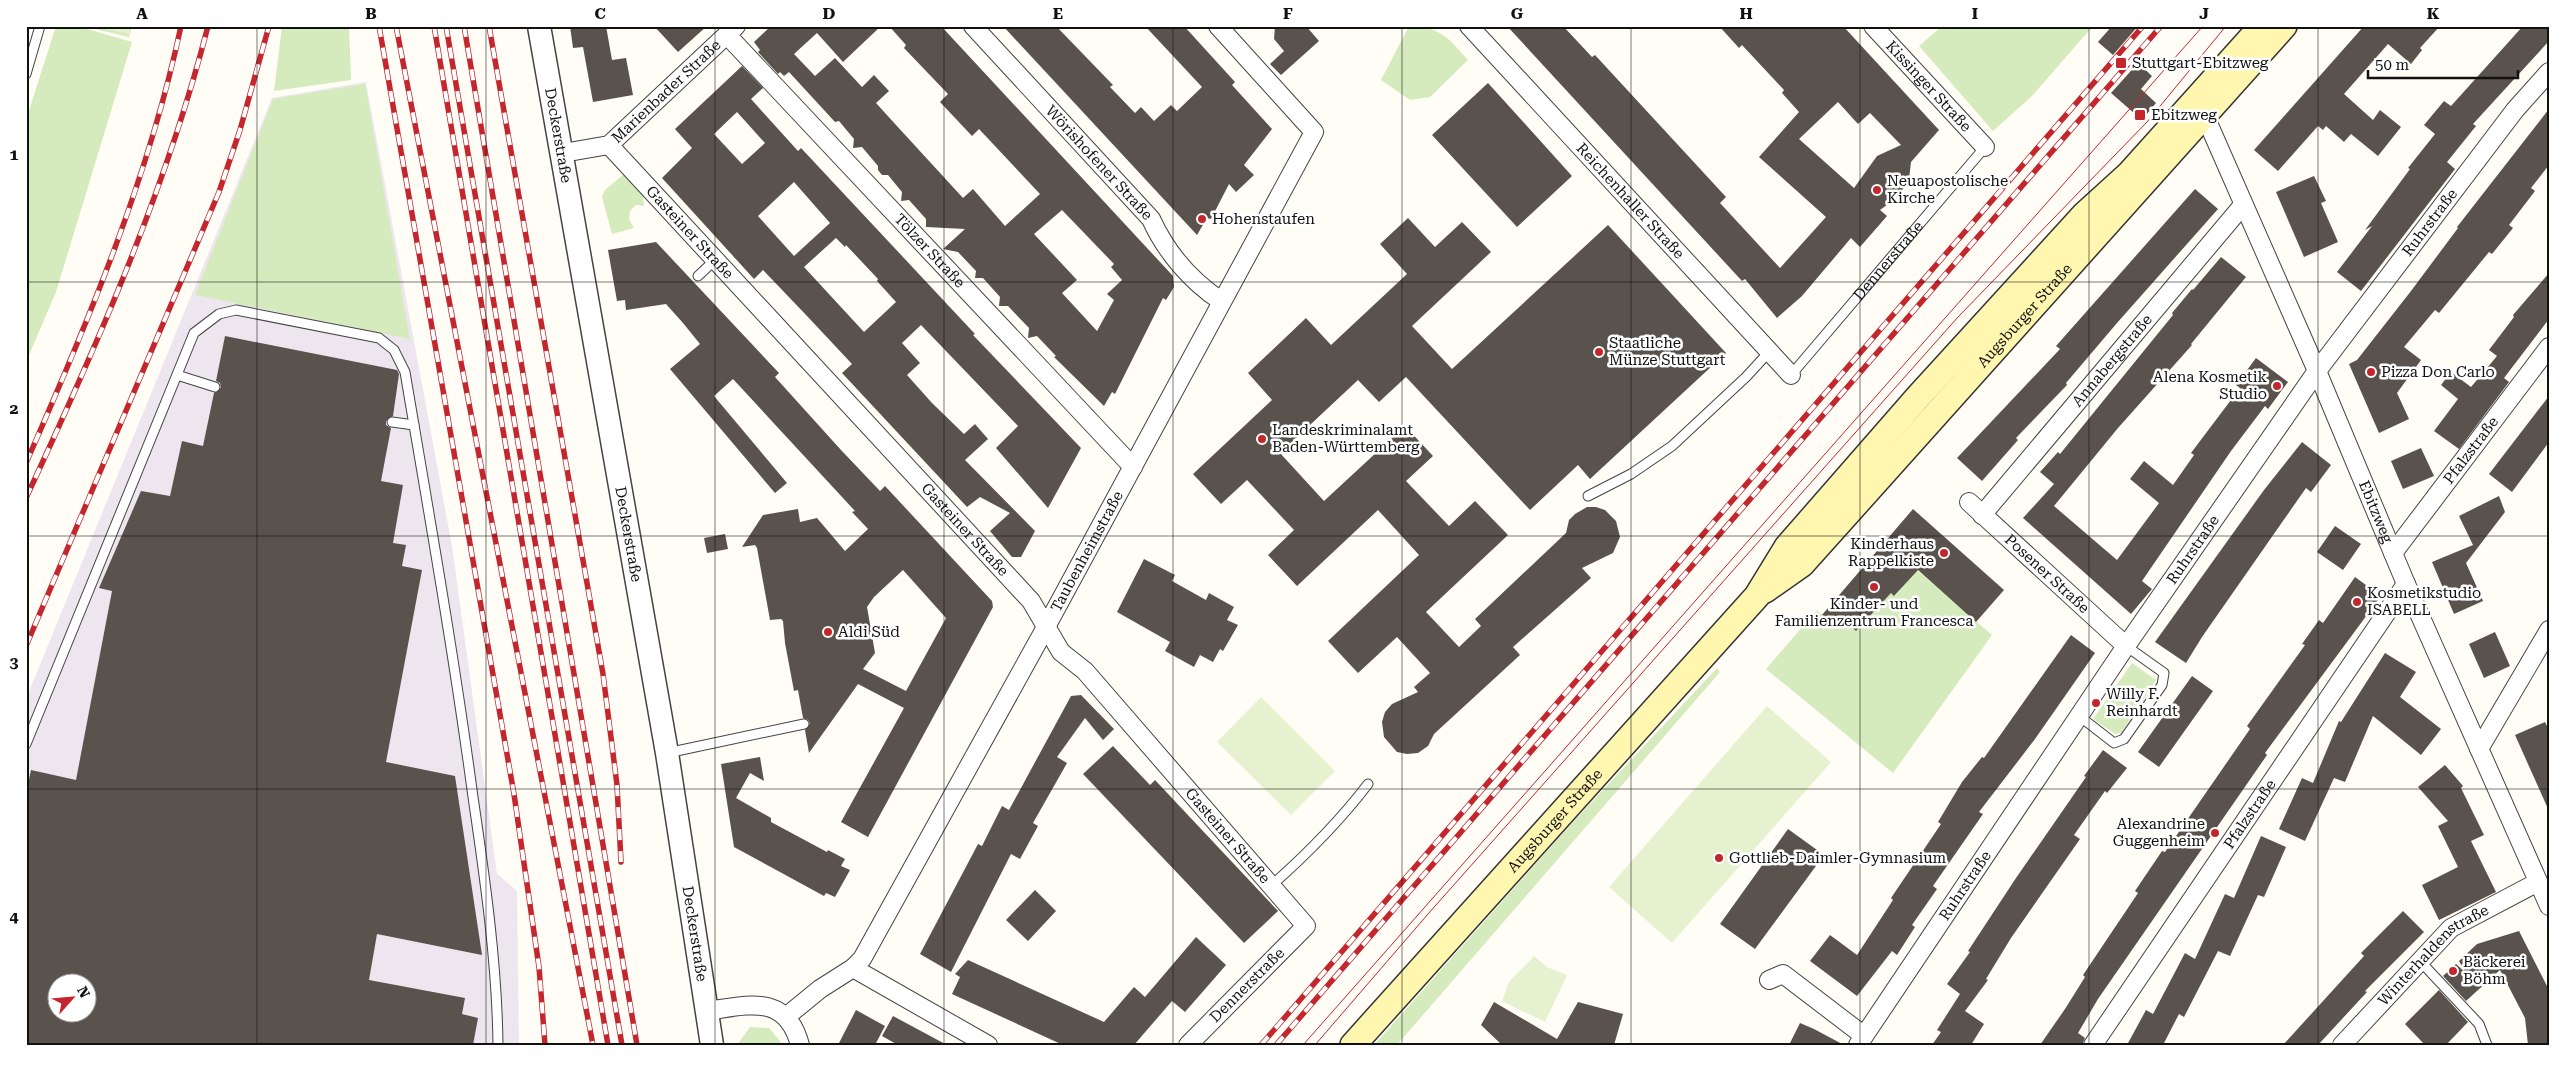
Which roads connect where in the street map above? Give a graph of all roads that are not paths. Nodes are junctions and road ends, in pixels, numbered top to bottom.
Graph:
1 (40, 26) edge
2 (539, 26) edge
3 (973, 26) edge
4 (1218, 26) edge
5 (1469, 26) edge
6 (1873, 26) edge
7 (2279, 27) edge
8 (732, 31) edge
9 (2549, 72) edge
10 (26, 74) edge
11 (2206, 116) junction
12 (609, 145) junction
13 (1986, 147) joint
14 (563, 153) junction
15 (2243, 205) junction
16 (716, 260) junction
17 (698, 276) dead end
18 (1221, 301) junction
19 (2549, 347) edge
20 (1769, 352) junction
21 (2317, 371) junction
22 (177, 375) junction
23 (1790, 375) joint
24 (215, 387) dead end
25 (392, 422) dead end
26 (414, 425) junction
27 (1132, 467) junction
28 (1588, 496) dead end
29 (1969, 502) dead end
30 (1982, 515) junction
31 (2394, 553) junction
32 (2406, 584) junction
33 (1757, 596) junction
34 (1046, 627) junction
35 (2549, 630) edge
36 (2126, 646) junction
37 (2078, 715) junction
38 (804, 724) dead end
39 (26, 744) edge
40 (2479, 749) junction
41 (667, 753) junction
42 (1368, 784) dead end
43 (2538, 882) junction
44 (1272, 886) junction
45 (2549, 906) edge
46 (1306, 926) joint
47 (2420, 961) junction
48 (853, 968) junction
49 (1769, 980) dead end
50 (706, 1011) junction
51 (787, 1016) junction
52 (1860, 1040) edge
53 (498, 1045) edge
54 (712, 1045) edge
55 (800, 1045) edge
56 (988, 1045) edge
57 (1188, 1045) edge
58 (1353, 1045) edge
59 (2094, 1045) edge
60 (2342, 1045) edge
61 (2487, 1045) edge

1 - 10 lane
2 - 14 street, Deckerstraße
3 - 18 street, Wörishofener Straße
4 - 18 street, Taubenheimstraße
5 - 20 street, Reichenhaller Straße
6 - 13 street, Kissinger Straße
7 - 11 main road, Augsburger Straße
7 - 33 main road, Augsburger Straße
8 - 12 street, Marienbader Straße
8 - 27 street, Tölzer Straße
9 - 21 street, Ruhrstraße
11 - 15 street, Ebitzweg
11 - 33 main road, Augsburger Straße
12 - 14 street, Marienbader Straße
12 - 16 street, Gasteiner Straße
13 - 23 lane, Dennerstraße
14 - 41 street, Deckerstraße
15 - 21 street, Ebitzweg
15 - 30 street, Annabergstraße
16 - 17 lane
16 - 34 street, Gasteiner Straße
18 - 27 street, Taubenheimstraße
19 - 31 street, Pfalzstraße
20 - 23 street, Reichenhaller Straße
20 - 28 lane
21 - 31 street, Ebitzweg
21 - 36 street, Ruhrstraße
22 - 24 lane
22 - 26 lane
22 - 39 lane
25 - 26 lane
26 - 53 lane
27 - 34 street, Taubenheimstraße
29 - 30 street, Posener Straße
30 - 36 street, Posener Straße
31 - 32 street, Ebitzweg
32 - 40 street, Ebitzweg
32 - 59 street, Pfalzstraße
33 - 58 main road, Augsburger Straße
34 - 44 street, Gasteiner Straße
34 - 48 street, Taubenheimstraße
35 - 40 street
36 - 37 street, Ruhrstraße
36 - 37 lane
37 - 52 street, Ruhrstraße
38 - 41 lane
40 - 43 street, Ebitzweg
41 - 50 street, Deckerstraße
42 - 44 lane
43 - 45 street, Ebitzweg
43 - 47 street, Winterhaldenstraße
44 - 46 street, Gasteiner Straße
46 - 57 street, Dennerstraße
47 - 60 street, Winterhaldenstraße
47 - 61 lane
48 - 51 street
48 - 56 street
49 - 52 street
50 - 51 street
50 - 54 street, Deckerstraße
51 - 55 street

